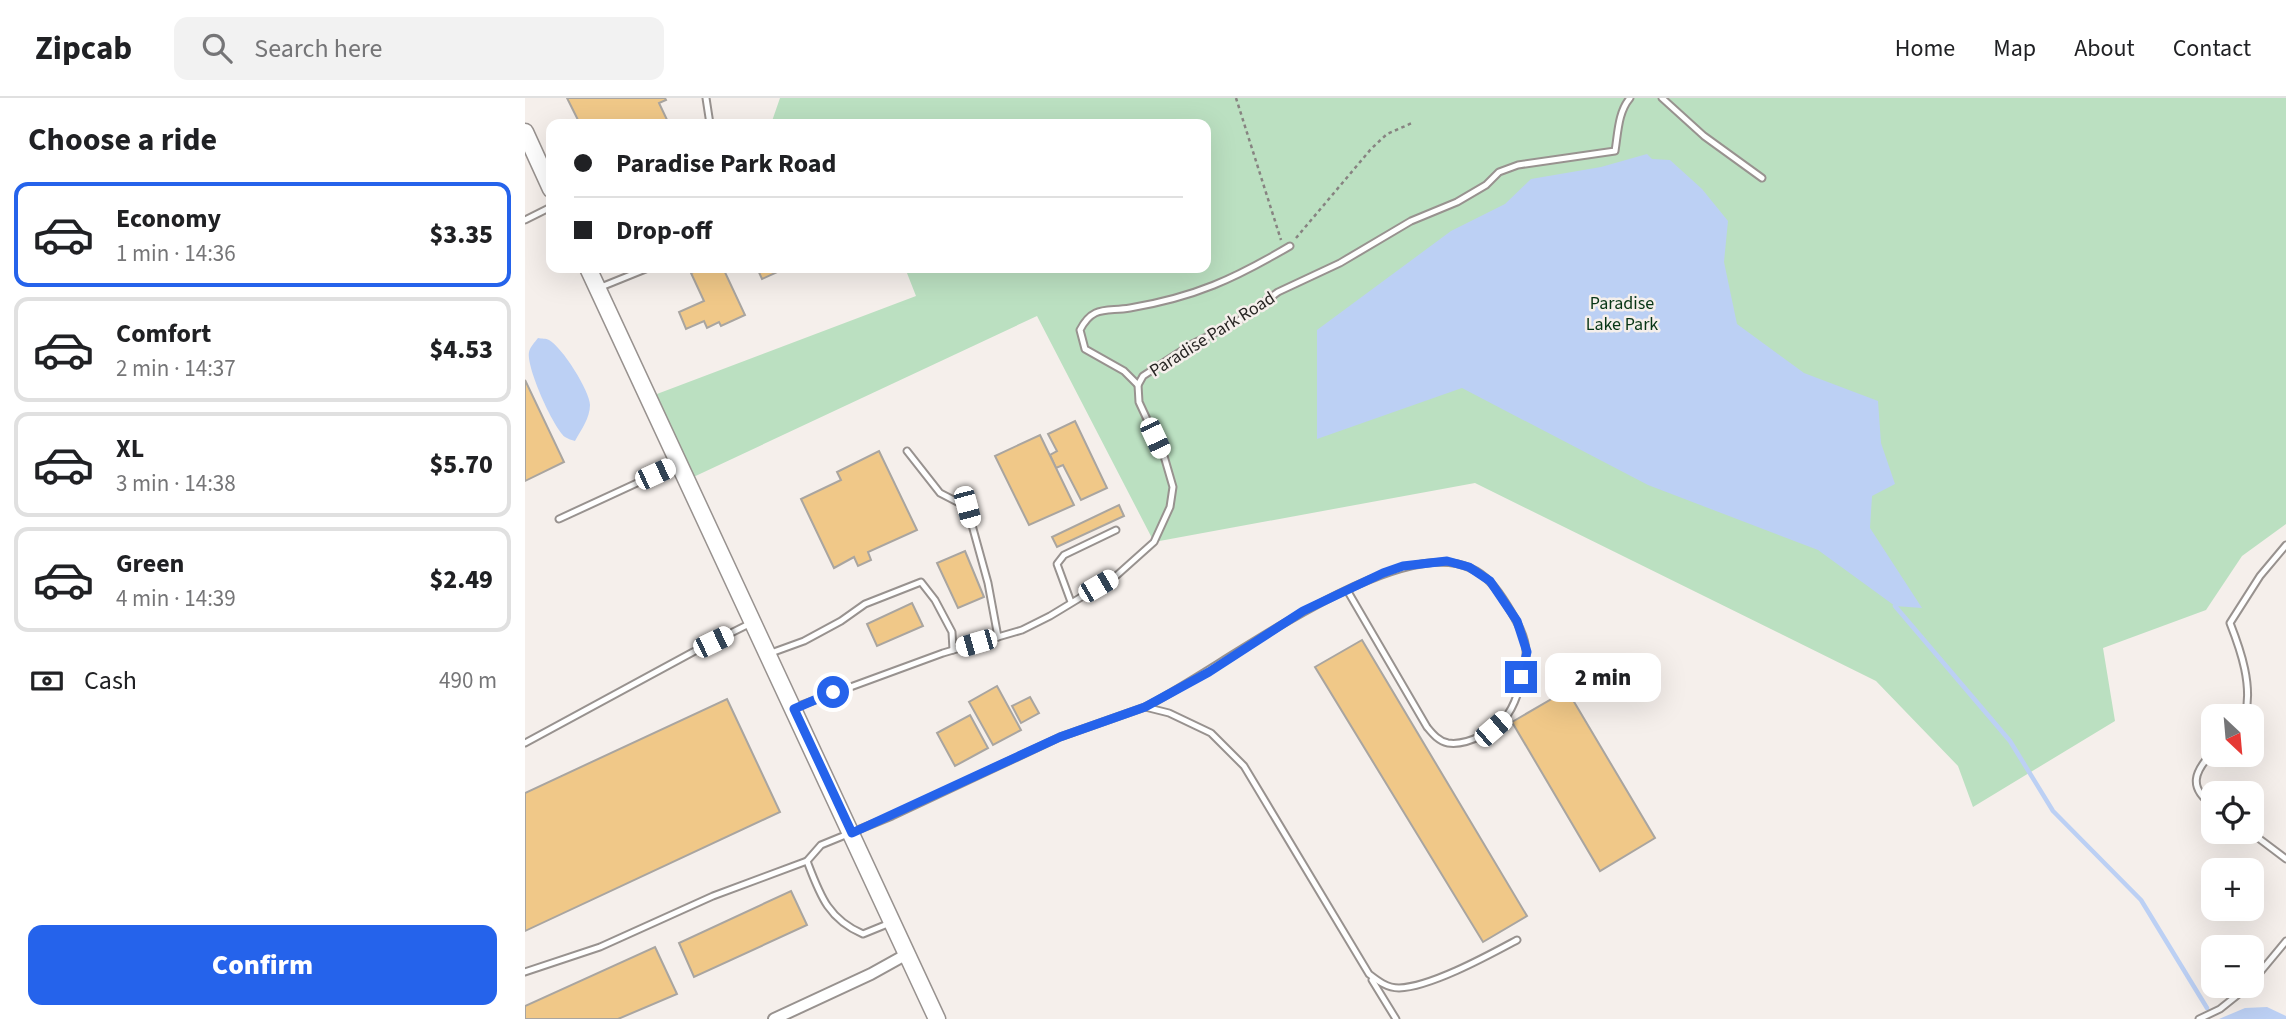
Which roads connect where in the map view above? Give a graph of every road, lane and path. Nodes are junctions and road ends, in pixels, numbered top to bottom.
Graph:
1 (705, 98) edge
2 (1235, 98) edge
3 (1630, 98) edge
4 (1663, 98) edge
5 (709, 119) edge
6 (1412, 123) dead end
7 (525, 132) edge
8 (546, 178) edge
9 (1762, 178) dead end
10 (546, 210) edge
11 (525, 220) edge
12 (1287, 248) junction
13 (590, 273) edge
14 (635, 273) edge
15 (598, 288) junction
16 (1138, 385) junction
17 (907, 451) dead end
18 (679, 463) junction
19 (559, 519) dead end
20 (1117, 530) dead end
21 (2286, 545) edge
22 (1347, 590) junction
23 (1071, 602) junction
24 (753, 622) junction
25 (998, 637) junction
26 (953, 650) junction
27 (768, 654) junction
28 (2248, 704) edge
29 (1145, 707) junction
30 (794, 709) junction
31 (525, 743) edge
32 (2201, 766) edge
33 (2201, 795) edge
34 (852, 833) junction
35 (2264, 842) edge
36 (2286, 859) edge
37 (807, 861) junction
38 (893, 922) junction
39 (1517, 940) dead end
40 (2286, 941) edge
41 (907, 954) junction
42 (2264, 967) edge
43 (525, 972) edge
44 (1369, 974) junction
45 (2233, 998) edge
46 (774, 1019) edge
47 (937, 1019) edge
48 (1396, 1019) edge
49 (2199, 1019) edge

1 - 5 lane
2 - 12 path
3 - 16 lane, Paradise Park Road
4 - 9 lane
6 - 12 path
7 - 8 street
10 - 11 lane
12 - 16 lane
13 - 15 street
14 - 15 lane
15 - 18 street
16 - 23 lane, Paradise Park Road
17 - 25 lane
18 - 19 lane
18 - 24 street
20 - 23 lane
21 - 28 lane
22 - 22 lane
22 - 29 lane
23 - 25 lane, Paradise Park Road
24 - 27 street
24 - 31 lane
25 - 26 lane, Paradise Park Road
26 - 27 lane
26 - 30 lane, Paradise Park Road
27 - 30 street
29 - 34 lane
29 - 44 lane
30 - 34 street
32 - 33 lane
34 - 37 lane
34 - 38 street
35 - 36 lane
37 - 38 lane
37 - 43 lane
38 - 41 street
39 - 44 lane
40 - 42 lane
41 - 46 street
41 - 47 street
44 - 48 lane
45 - 49 lane

